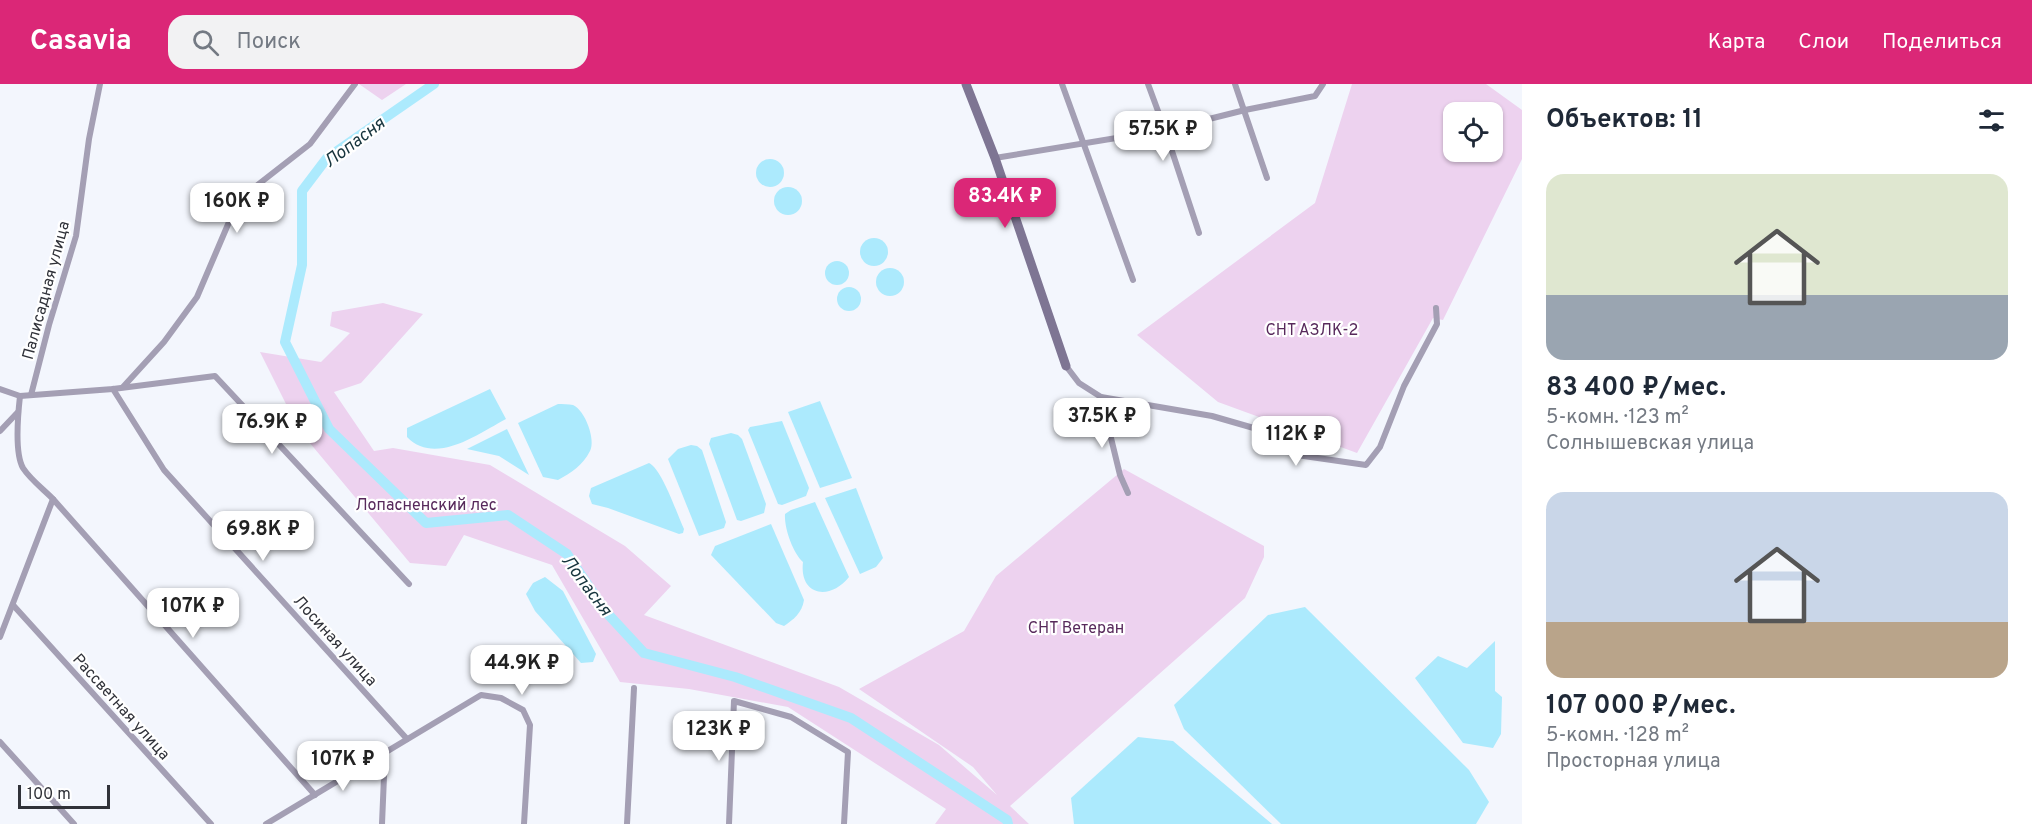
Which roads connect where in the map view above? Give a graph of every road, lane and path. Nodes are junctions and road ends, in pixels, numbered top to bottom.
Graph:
1 (100, 84) edge
2 (355, 84) edge
3 (966, 84) edge
4 (1062, 84) edge
5 (1148, 84) edge
6 (1235, 84) edge
7 (1323, 84) edge
8 (1245, 110) junction
9 (1165, 130) junction
10 (1083, 143) junction
11 (995, 158) junction
12 (1268, 178) dead end
13 (1199, 232) dead end
14 (1133, 280) dead end
15 (1436, 308) dead end
16 (1066, 366) joint
17 (122, 387) junction
18 (0, 389) edge
19 (113, 389) junction
20 (31, 395) junction
21 (20, 396) junction
22 (1101, 397) junction
23 (18, 412) junction
24 (0, 431) edge
25 (1128, 493) dead end
26 (53, 499) junction
27 (409, 584) dead end
28 (13, 605) junction
29 (0, 637) edge
30 (634, 688) dead end
31 (407, 739) junction
32 (0, 742) edge
33 (385, 753) junction
34 (315, 795) junction
35 (74, 824) edge
36 (211, 824) edge
37 (266, 824) edge
38 (381, 824) edge
39 (524, 824) edge
40 (627, 824) edge
41 (729, 824) edge
42 (844, 824) edge

1 - 20 street, Палисадная улица
2 - 17 street
3 - 11 street
4 - 10 street
5 - 9 street
6 - 8 street
7 - 8 street
8 - 9 street
8 - 12 street
9 - 10 street
9 - 13 street
10 - 11 street
10 - 14 street
11 - 16 street
15 - 22 street
16 - 22 street
17 - 19 street
17 - 27 street
18 - 21 street
19 - 20 street
19 - 31 street, Лосиная улица
20 - 21 street
21 - 23 street
22 - 25 street
23 - 24 street
23 - 26 street
26 - 28 street
26 - 34 street
28 - 29 street
28 - 36 street, Рассветная улица
30 - 40 street
31 - 33 street
31 - 39 street
32 - 35 street
33 - 34 street
33 - 38 street
34 - 37 street
41 - 42 street

